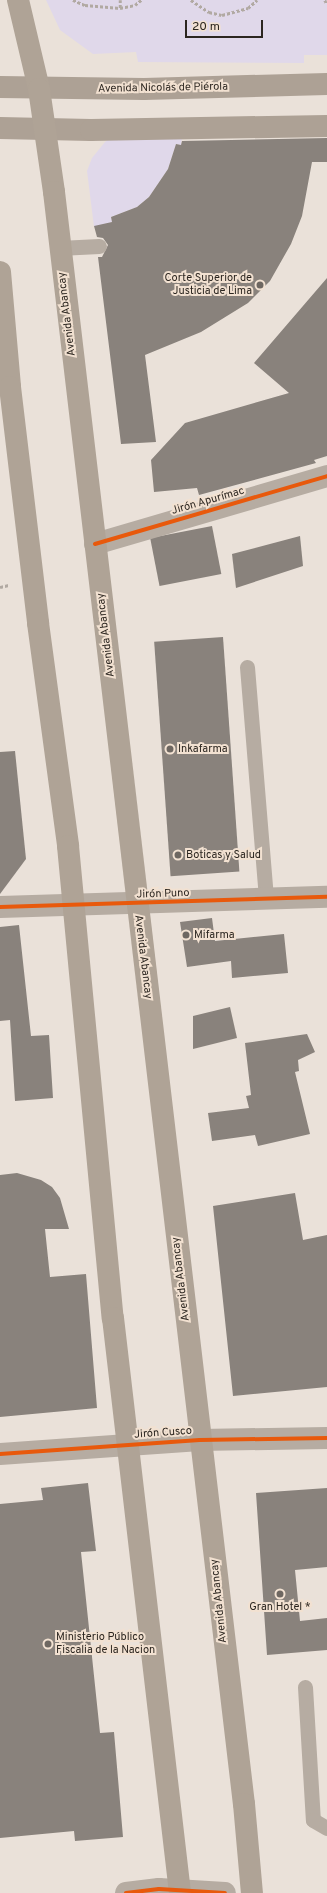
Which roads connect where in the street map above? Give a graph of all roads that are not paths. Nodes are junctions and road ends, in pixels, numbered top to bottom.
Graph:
1 (18, 0) edge
2 (327, 84) edge
3 (0, 87) edge
4 (39, 89) junction
5 (327, 126) edge
6 (0, 128) edge
7 (46, 129) junction
8 (100, 246) dead end
9 (59, 248) junction
10 (0, 272) edge
11 (327, 476) edge
12 (95, 544) junction
13 (247, 666) dead end
14 (327, 897) edge
15 (266, 899) junction
16 (73, 904) junction
17 (137, 904) junction
18 (0, 906) edge
19 (327, 1438) edge
20 (200, 1440) junction
21 (128, 1445) junction
22 (0, 1454) edge
23 (305, 1687) dead end
24 (327, 1828) edge
25 (180, 1891) edge
26 (126, 1893) edge
27 (225, 1893) edge
28 (252, 1893) edge

1 - 4 main road, Avenida Abancay
2 - 4 main road, Avenida Nicolás de Piérola
3 - 4 main road, Avenida Nicolás de Piérola
4 - 7 main road, Avenida Abancay
5 - 7 main road
6 - 7 main road
7 - 9 main road, Avenida Abancay
8 - 9 lane
9 - 12 main road, Avenida Abancay
10 - 16 main road
11 - 12 street, Jirón Apurímac
12 - 17 main road, Avenida Abancay
13 - 15 lane
14 - 15 street, Jirón Puno
15 - 17 street, Jirón Puno
16 - 17 street, Jirón Puno
16 - 18 street, Jirón Puno
16 - 21 main road
17 - 20 main road, Avenida Abancay
19 - 20 street, Jirón Cusco
20 - 21 street, Jirón Cusco
20 - 28 main road, Avenida Abancay
21 - 22 street, Jirón Cusco
21 - 25 main road
23 - 24 lane
25 - 26 street
25 - 27 street

